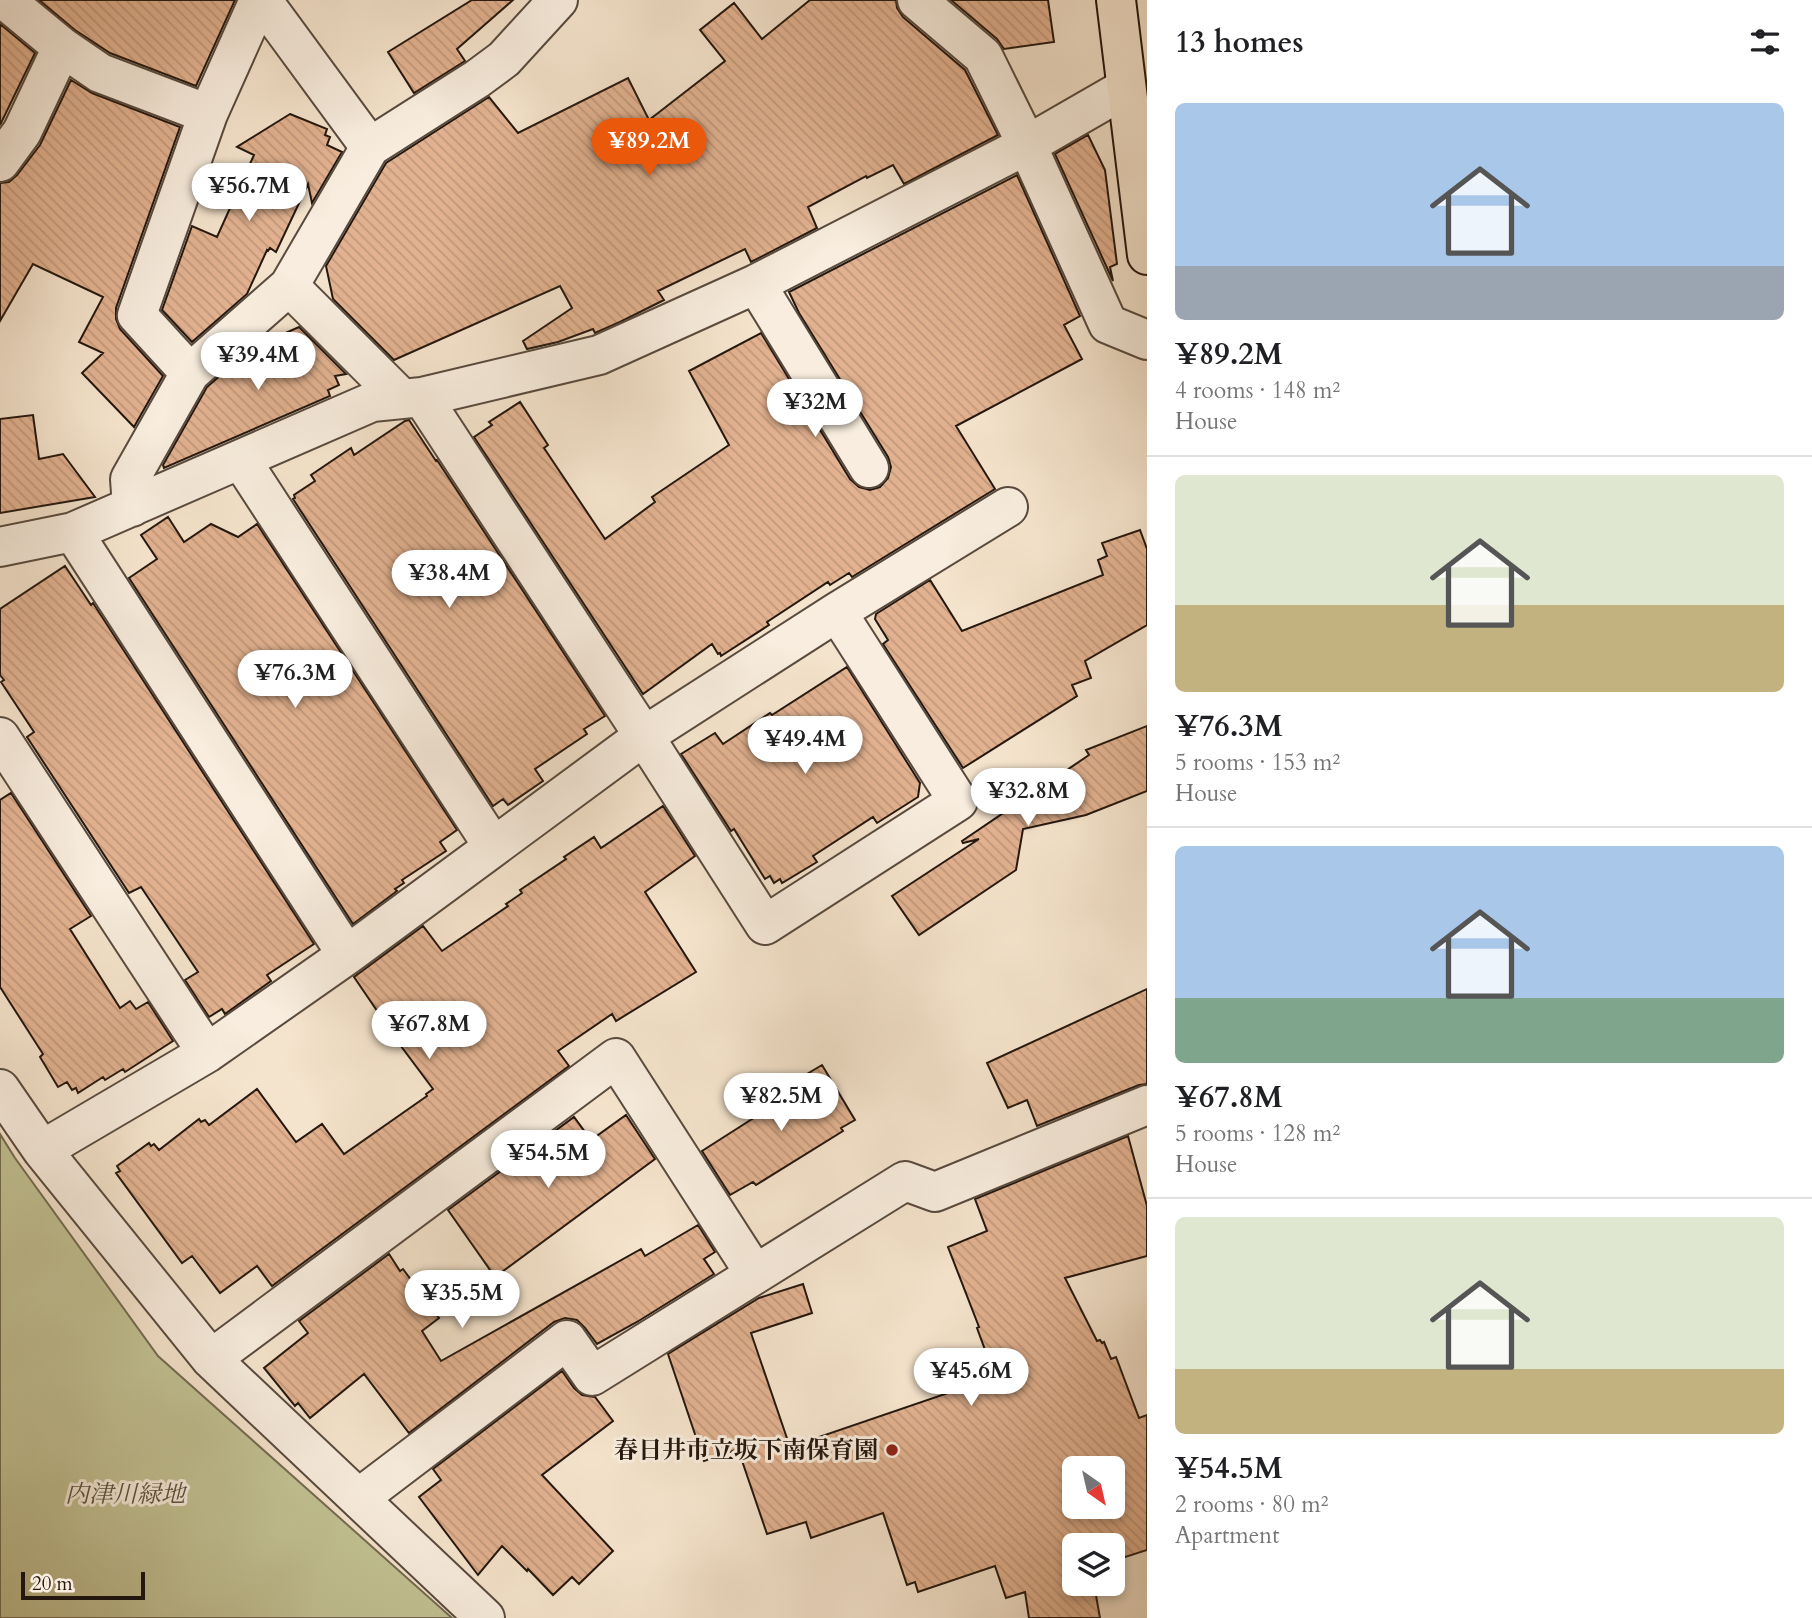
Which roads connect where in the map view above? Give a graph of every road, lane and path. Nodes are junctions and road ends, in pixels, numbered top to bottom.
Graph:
1 (5, 0) edge
2 (260, 0) edge
3 (558, 0) edge
4 (917, 0) edge
5 (1116, 0) edge
6 (62, 47) junction
7 (1126, 88) junction
8 (208, 114) junction
9 (1027, 145) junction
10 (370, 147) junction
11 (0, 162) edge
12 (1147, 254) edge
13 (756, 284) junction
14 (289, 286) junction
15 (1147, 340) edge
16 (190, 373) junction
17 (412, 398) junction
18 (240, 460) junction
19 (869, 468) dead end
20 (132, 507) junction
21 (1009, 507) dead end
22 (73, 532) junction
23 (0, 547) edge
24 (837, 612) junction
25 (644, 736) junction
26 (0, 737) edge
27 (493, 846) junction
28 (346, 955) junction
29 (207, 1053) junction
30 (0, 1089) edge
31 (1147, 1105) edge
32 (41, 1150) junction
33 (755, 1274) junction
34 (211, 1359) junction
35 (359, 1498) junction
36 (485, 1618) edge

1 - 6 street
2 - 8 street
2 - 10 street
3 - 10 street
4 - 9 street
5 - 7 main road
6 - 8 street
6 - 11 street
7 - 9 street
7 - 12 main road
8 - 16 street
9 - 13 street
9 - 15 street
10 - 14 street
13 - 17 street
13 - 19 street
14 - 16 street
14 - 17 street
16 - 20 street
17 - 18 street
17 - 25 street
18 - 20 street
18 - 27 street
20 - 22 street
21 - 24 street
22 - 23 street
22 - 28 street
24 - 25 street
24 - 25 street
25 - 27 street
26 - 29 street
27 - 28 street
28 - 29 street
29 - 32 street
30 - 32 street
31 - 33 street
32 - 34 street
33 - 34 street
33 - 35 street
34 - 35 street
35 - 36 street

